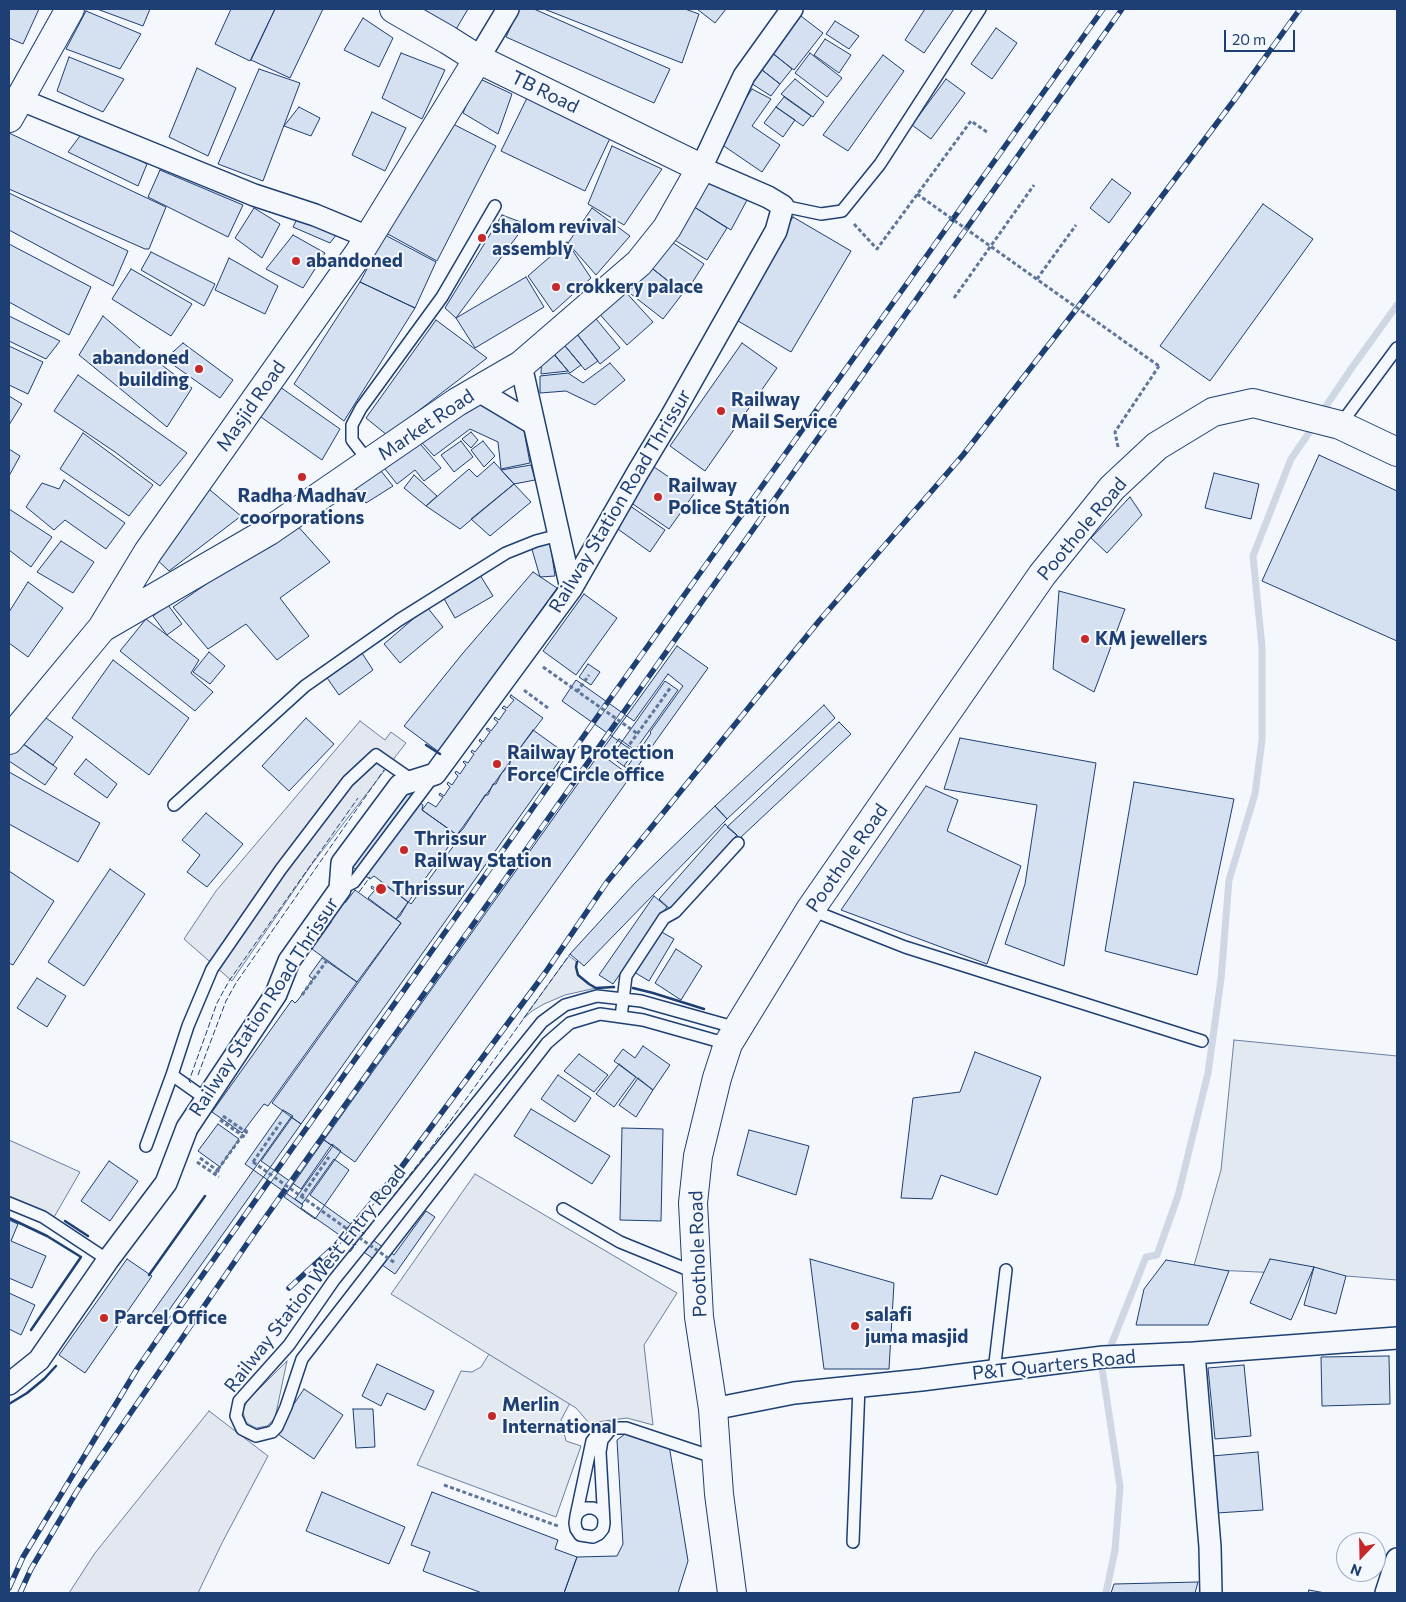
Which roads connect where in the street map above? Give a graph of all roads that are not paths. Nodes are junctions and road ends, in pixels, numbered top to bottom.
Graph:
1 (70, 9) edge
2 (394, 9) edge
3 (508, 9) edge
4 (792, 9) edge
5 (980, 9) edge
6 (478, 60) junction
7 (14, 109) edge
8 (701, 168) junction
9 (495, 206) dead end
10 (783, 206) junction
11 (368, 237) junction
12 (1397, 348) edge
13 (521, 365) junction
14 (477, 390) junction
15 (1325, 421) junction
16 (534, 424) junction
17 (1397, 452) edge
18 (369, 462) junction
19 (559, 535) junction
20 (572, 589) junction
21 (102, 628) junction
22 (9, 740) edge
23 (435, 774) junction
24 (412, 780) junction
25 (174, 805) dead end
26 (738, 844) dead end
27 (340, 889) junction
28 (810, 910) junction
29 (623, 999) junction
30 (621, 1017) junction
31 (732, 1036) junction
32 (1202, 1041) dead end
33 (172, 1075) junction
34 (206, 1099) junction
35 (146, 1146) dead end
36 (9, 1203) edge
37 (563, 1209) dead end
38 (108, 1260) junction
39 (1006, 1270) dead end
40 (697, 1273) junction
41 (1397, 1338) edge
42 (1194, 1353) junction
43 (994, 1371) junction
44 (9, 1384) edge
45 (858, 1386) junction
46 (712, 1409) junction
47 (611, 1428) junction
48 (716, 1458) junction
49 (576, 1516) junction
50 (603, 1516) junction
51 (853, 1542) dead end
52 (1397, 1559) edge
53 (732, 1593) edge
54 (1211, 1593) edge
55 (1386, 1593) edge

1 - 7 street
2 - 6 street, TB Road
3 - 6 street
4 - 8 street
5 - 10 lane
6 - 8 street, TB Road
6 - 11 street, Masjid Road
7 - 11 street
8 - 10 street
8 - 13 street, Market Road
9 - 18 lane
10 - 20 street, Railway Station Road Thrissur
11 - 21 street, Masjid Road
12 - 15 lane
13 - 14 street, Market Road
13 - 16 street
14 - 16 street
14 - 18 street, Market Road
15 - 17 street, Poothole Road
15 - 28 street, Poothole Road
16 - 19 street
18 - 21 street, Market Road
19 - 20 street
19 - 25 lane
20 - 23 street, Railway Station Road Thrissur
21 - 22 street, Masjid Road
23 - 24 street, Railway Station Road Thrissur
23 - 27 lane
24 - 27 street, Railway Station Road Thrissur
24 - 33 lane
26 - 29 lane
27 - 34 street, Railway Station Road Thrissur
28 - 31 street, Poothole Road
28 - 32 lane
29 - 30 lane
29 - 30 lane, Railway Station West Entry Road
29 - 31 lane, Railway Station West Entry Road
30 - 31 lane, Railway Station West Entry Road
31 - 40 street, Poothole Road
33 - 34 lane
33 - 35 lane
34 - 38 street, Railway Station Road Thrissur
36 - 38 lane
37 - 40 lane
38 - 44 street, Railway Station Road Thrissur
39 - 43 lane
40 - 46 street, Poothole Road
41 - 42 street, P&T Quarters Road
42 - 43 street, P&T Quarters Road
42 - 54 street
43 - 45 street, P&T Quarters Road
45 - 46 street, P&T Quarters Road
45 - 51 lane
46 - 48 street, Poothole Road
47 - 48 lane
47 - 49 lane
47 - 50 lane
48 - 53 street, Poothole Road
49 - 50 lane
49 - 50 lane
52 - 55 street

